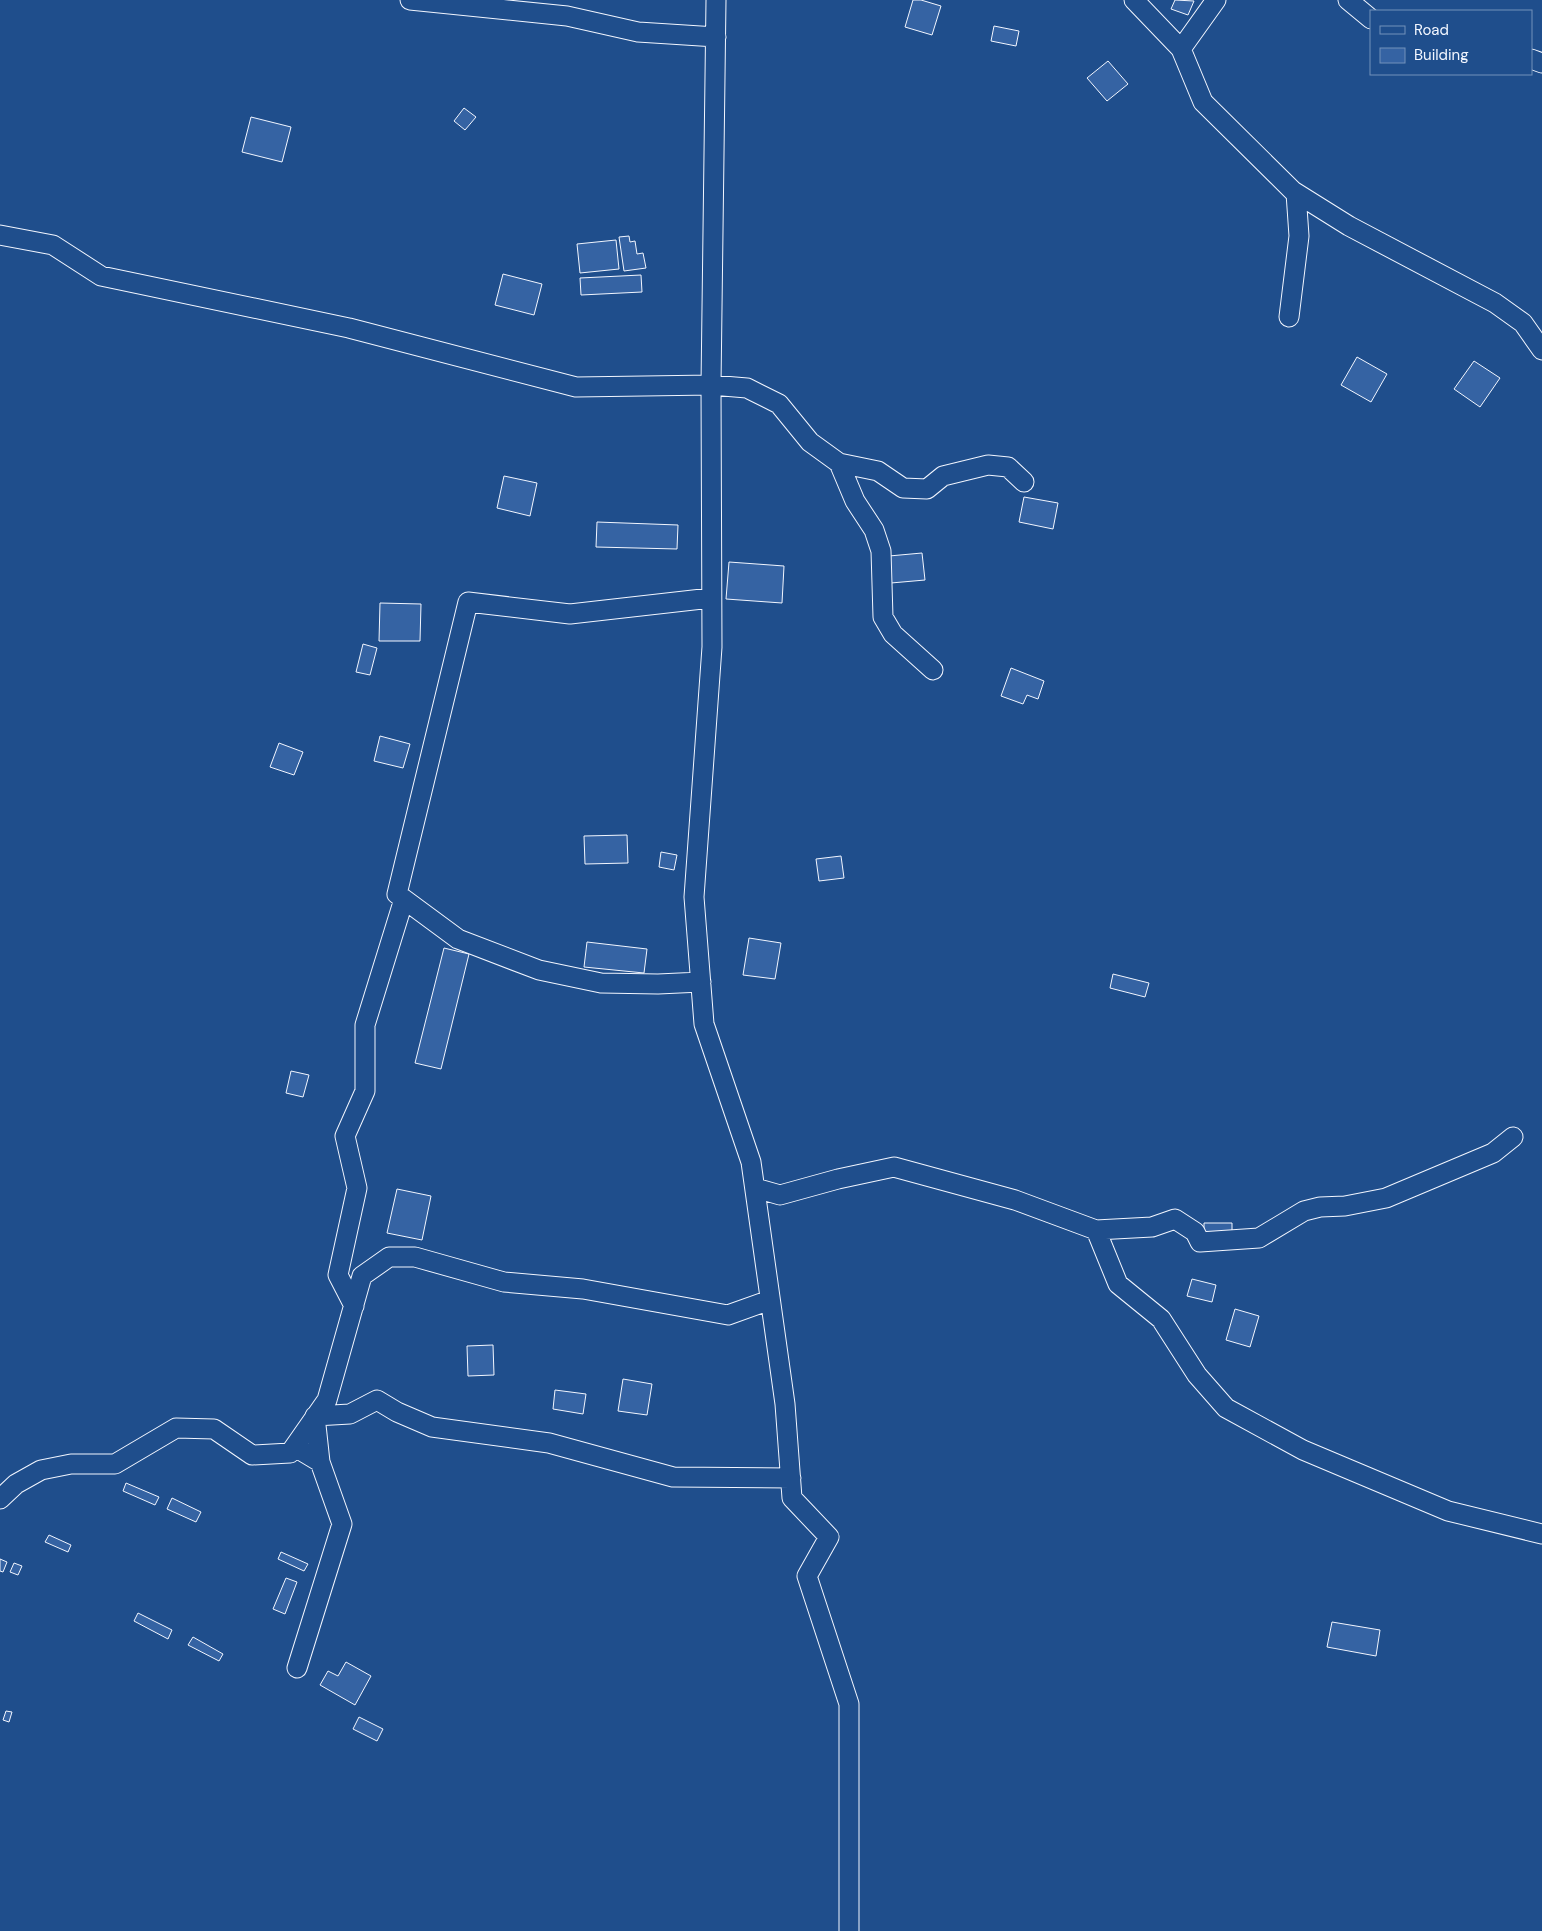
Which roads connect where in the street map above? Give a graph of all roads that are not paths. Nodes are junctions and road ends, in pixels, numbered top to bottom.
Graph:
1 (410, 0) edge
2 (716, 0) edge
3 (1134, 0) edge
4 (1216, 0) edge
5 (1348, 0) edge
6 (1370, 18) edge
7 (716, 37) junction
8 (1181, 49) junction
9 (1296, 193) junction
10 (0, 235) edge
11 (1289, 318) dead end
12 (1542, 350) edge
13 (711, 385) junction
14 (840, 463) junction
15 (1024, 482) dead end
16 (711, 598) junction
17 (933, 670) dead end
18 (404, 899) junction
19 (700, 982) junction
20 (1513, 1137) dead end
21 (755, 1188) junction
22 (1096, 1230) junction
23 (770, 1300) junction
24 (354, 1306) junction
25 (315, 1416) junction
26 (294, 1447) junction
27 (320, 1462) junction
28 (791, 1478) junction
29 (0, 1499) edge
30 (1542, 1534) edge
31 (297, 1668) dead end
32 (849, 1931) edge

1 - 7 street
2 - 7 street
3 - 8 street
4 - 8 street
5 - 6 street
7 - 13 street
8 - 9 street
9 - 11 street
9 - 12 street
10 - 13 street
13 - 14 street
13 - 16 street
14 - 15 street
14 - 17 street
16 - 18 street
16 - 19 street
18 - 19 street
18 - 24 street
19 - 21 street
20 - 22 street
21 - 22 street
21 - 23 street
22 - 30 street
23 - 24 street
23 - 28 street
24 - 25 street
25 - 26 street
25 - 27 street
25 - 28 street
26 - 27 street
26 - 29 street
27 - 31 street
28 - 32 street

